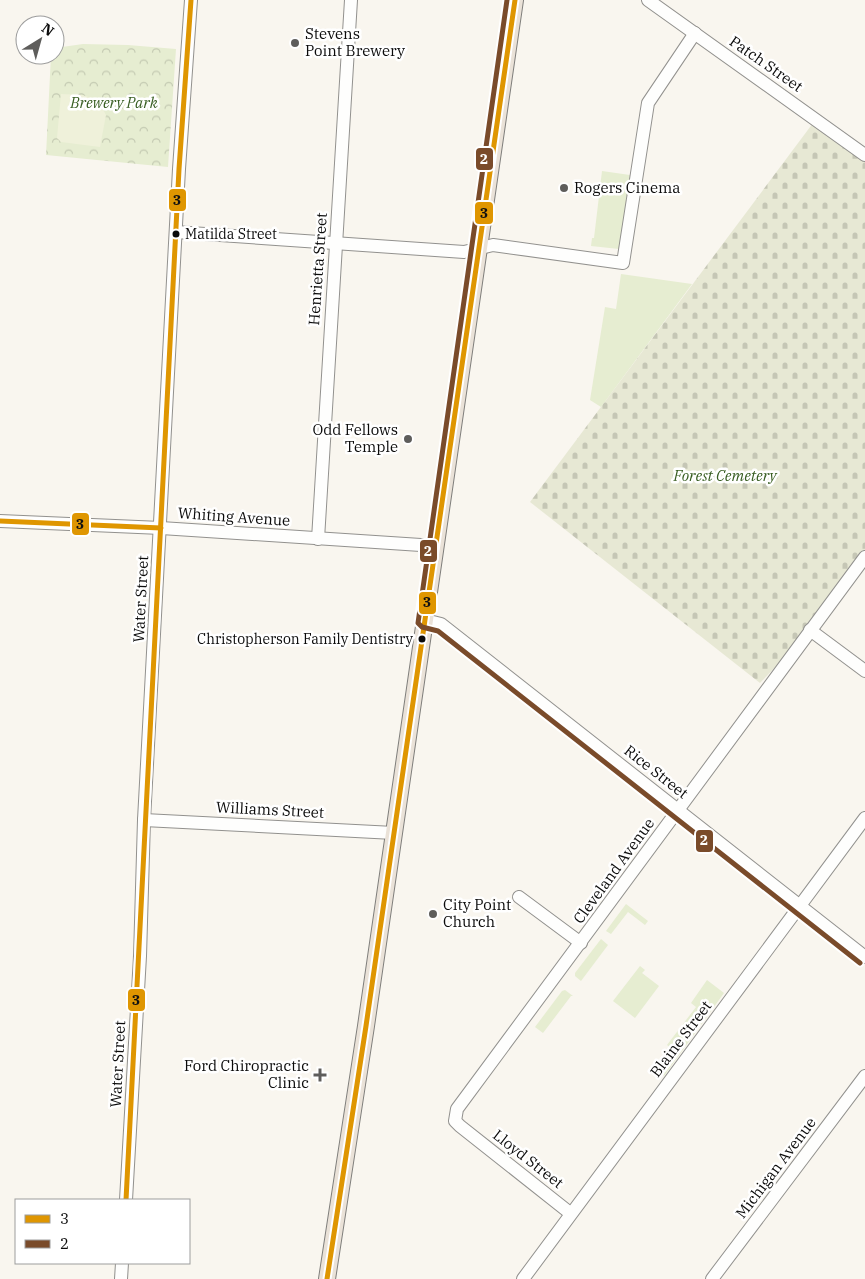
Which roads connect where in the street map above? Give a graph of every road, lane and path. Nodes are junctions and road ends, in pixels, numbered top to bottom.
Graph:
1 (191, 0) edge
2 (351, 0) edge
3 (515, 0) edge
4 (648, 0) edge
5 (695, 33) junction
6 (865, 155) edge
7 (176, 232) junction
8 (335, 244) junction
9 (479, 248) junction
10 (0, 521) edge
11 (161, 528) junction
12 (318, 539) junction
13 (436, 546) junction
14 (865, 557) edge
15 (425, 620) junction
16 (810, 630) junction
17 (865, 671) edge
18 (679, 810) junction
19 (865, 818) edge
20 (144, 820) junction
21 (394, 833) junction
22 (519, 898) dead end
23 (800, 906) junction
24 (581, 943) junction
25 (865, 957) edge
26 (865, 1076) edge
27 (466, 1131) joint
28 (126, 1199) edge
29 (570, 1213) junction
30 (122, 1264) edge
31 (121, 1279) edge
32 (327, 1279) edge
33 (523, 1279) edge
34 (712, 1279) edge

1 - 7 street, Water Street
2 - 8 street, Henrietta Street
3 - 9 main road
4 - 5 street, Patch Street
5 - 6 street, Patch Street
5 - 9 street
7 - 8 street
7 - 11 street, Water Street
8 - 9 street
8 - 12 street, Henrietta Street
9 - 13 main road
10 - 11 street, Whiting Avenue
11 - 12 street, Whiting Avenue
11 - 20 street, Water Street
12 - 13 street, Whiting Avenue
13 - 15 main road
14 - 16 street, Cleveland Avenue
15 - 18 street, Rice Street
15 - 21 main road
16 - 17 street
16 - 18 street, Cleveland Avenue
18 - 23 street, Rice Street
18 - 24 street, Cleveland Avenue
19 - 23 street, Blaine Street
20 - 21 street, Williams Street
20 - 28 street, Water Street
21 - 32 main road
22 - 24 street
23 - 25 street, Rice Street
23 - 29 street, Blaine Street
24 - 27 street, Cleveland Avenue
26 - 34 street, Michigan Avenue
27 - 29 street, Lloyd Street
29 - 33 street, Blaine Street
30 - 31 street

